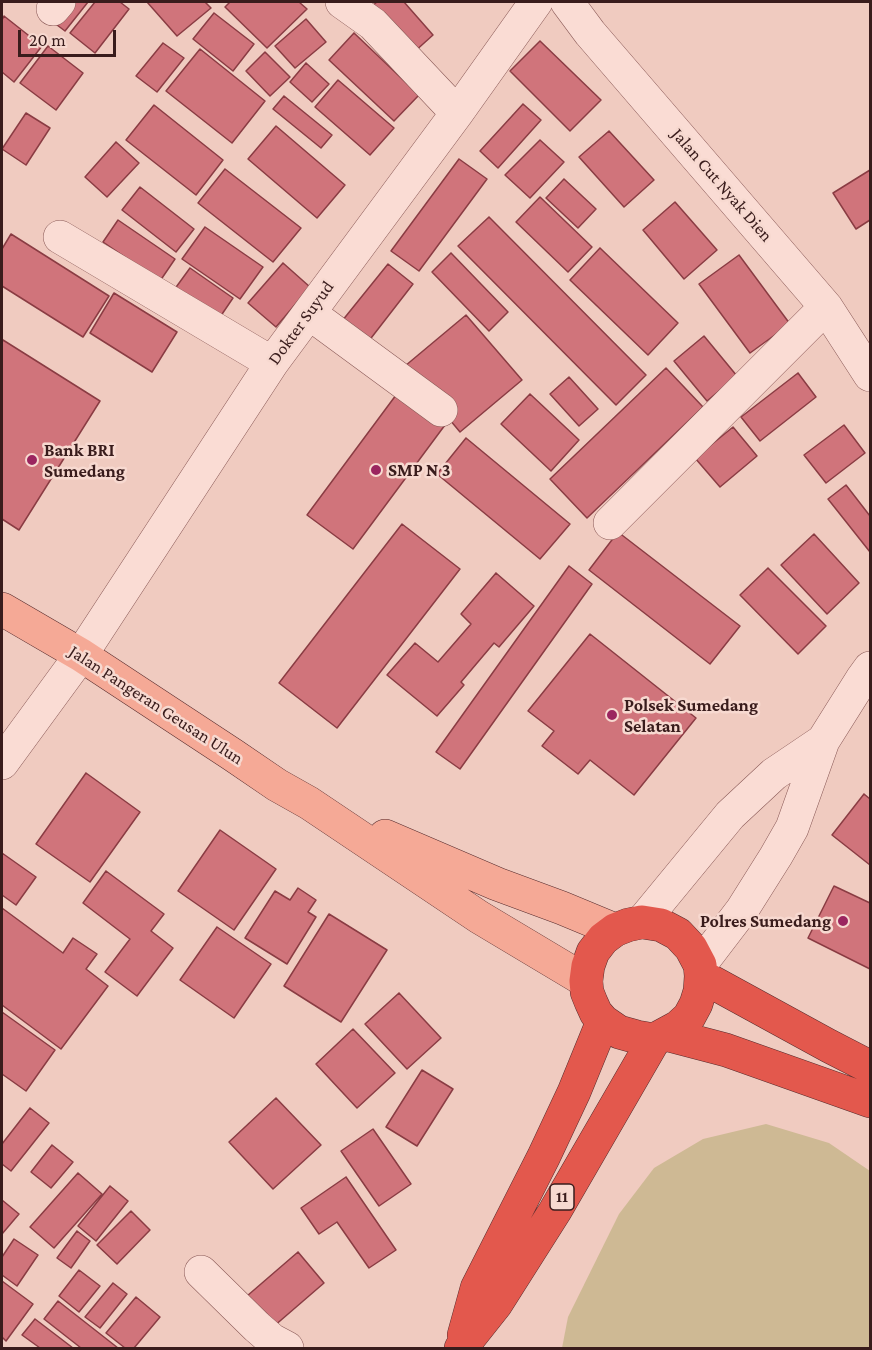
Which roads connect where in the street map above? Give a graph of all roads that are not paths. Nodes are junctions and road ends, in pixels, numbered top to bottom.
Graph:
1 (342, 2) edge
2 (536, 2) edge
3 (567, 2) edge
4 (457, 113) junction
5 (60, 237) dead end
6 (826, 307) junction
7 (309, 313) junction
8 (272, 363) junction
9 (870, 375) edge
10 (441, 410) dead end
11 (610, 523) dead end
12 (2, 609) edge
13 (81, 656) junction
14 (870, 668) edge
15 (823, 741) junction
16 (2, 763) edge
17 (309, 803) junction
18 (628, 926) junction
19 (700, 970) junction
20 (586, 981) junction
21 (603, 1021) junction
22 (660, 1037) junction
23 (870, 1067) edge
24 (870, 1101) edge
25 (201, 1272) dead end
26 (287, 1348) edge
27 (461, 1348) edge

1 - 4 street
2 - 4 street, Dokter Suyud
3 - 6 street, Jalan Cut Nyak Dien
4 - 7 street, Dokter Suyud
5 - 8 street
6 - 9 street, Jalan Cut Nyak Dien
6 - 11 street
7 - 8 street, Dokter Suyud
7 - 10 street
8 - 13 street, Dokter Suyud
12 - 13 main road, Jalan Pangeran Geusan Ulun
13 - 16 street, Dokter Suyud
13 - 17 main road, Jalan Pangeran Geusan Ulun
14 - 15 street
15 - 18 street
15 - 19 street
17 - 18 main road
17 - 20 main road
18 - 19 highway
18 - 20 highway
19 - 22 highway, 11
19 - 23 highway
20 - 21 highway
21 - 22 highway
21 - 27 highway, 11
22 - 24 highway
22 - 27 highway, 11
25 - 26 street

